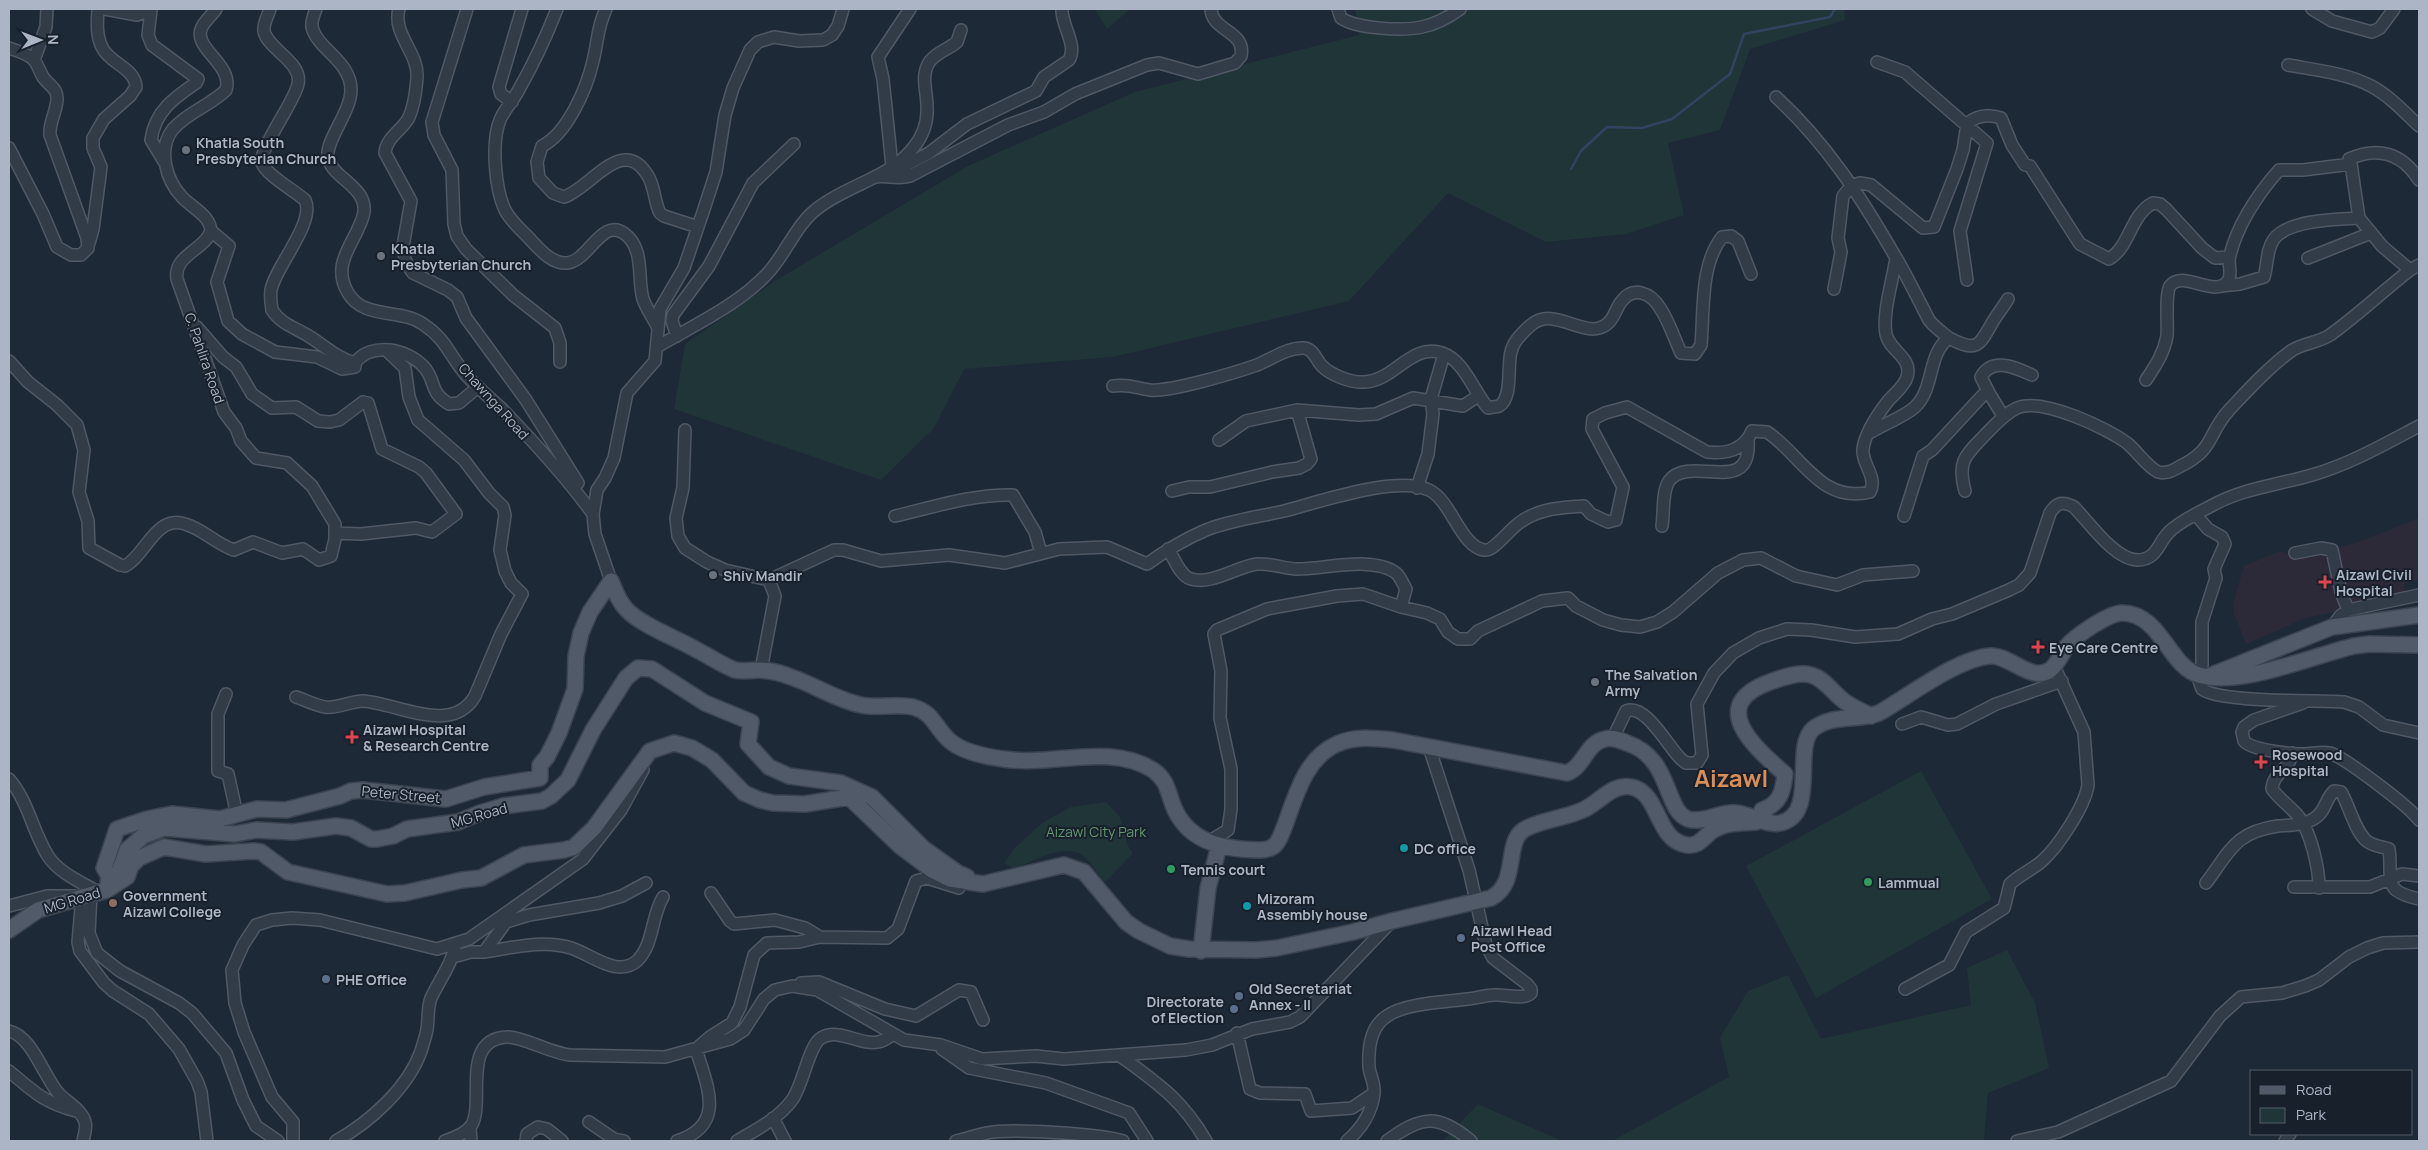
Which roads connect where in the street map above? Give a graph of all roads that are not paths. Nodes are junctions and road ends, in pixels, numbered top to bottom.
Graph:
1 (47, 9) edge
2 (98, 9) edge
3 (105, 9) edge
4 (151, 9) edge
5 (216, 9) edge
6 (270, 9) edge
7 (316, 9) edge
8 (399, 9) edge
9 (466, 9) edge
10 (522, 9) edge
11 (557, 9) edge
12 (606, 9) edge
13 (843, 9) edge
14 (910, 9) edge
15 (1062, 9) edge
16 (1212, 9) edge
17 (1338, 9) edge
18 (1460, 9) edge
19 (2312, 9) edge
20 (2394, 9) edge
21 (961, 30) dead end
22 (9, 48) edge
23 (34, 60) junction
24 (1877, 62) dead end
25 (2288, 65) dead end
26 (1776, 97) dead end
27 (512, 102) junction
28 (1968, 124) junction
29 (2419, 126) edge
30 (794, 144) dead end
31 (9, 148) edge
32 (166, 164) junction
33 (2350, 164) junction
34 (893, 171) junction
35 (2419, 180) edge
36 (1851, 186) junction
37 (2359, 218) junction
38 (698, 228) junction
39 (211, 231) junction
40 (2371, 233) junction
41 (88, 243) junction
42 (2229, 257) junction
43 (1896, 258) junction
44 (2308, 258) dead end
45 (2415, 268) edge
46 (1751, 274) dead end
47 (1967, 280) dead end
48 (2221, 286) junction
49 (1834, 289) dead end
50 (2008, 299) dead end
51 (195, 324) junction
52 (657, 326) junction
53 (676, 336) junction
54 (1949, 338) junction
55 (658, 347) junction
56 (386, 350) junction
57 (1444, 354) junction
58 (9, 361) edge
59 (560, 362) dead end
60 (355, 363) junction
61 (2032, 375) dead end
62 (2146, 380) dead end
63 (1113, 386) dead end
64 (478, 387) junction
65 (1989, 393) junction
66 (1478, 396) junction
67 (1431, 399) junction
68 (1297, 410) junction
69 (2003, 416) junction
70 (2419, 426) edge
71 (685, 430) dead end
72 (1867, 434) junction
73 (1219, 440) dead end
74 (1748, 440) junction
75 (1417, 488) junction
76 (1172, 491) dead end
77 (1965, 491) dead end
78 (595, 499) junction
79 (593, 514) junction
80 (2196, 515) junction
81 (896, 516) dead end
82 (1904, 516) dead end
83 (1662, 526) dead end
84 (335, 533) junction
85 (1168, 549) junction
86 (1041, 553) junction
87 (2295, 553) dead end
88 (1913, 571) dead end
89 (769, 580) junction
90 (611, 581) junction
91 (2419, 595) edge
92 (1401, 607) junction
93 (2348, 610) junction
94 (2419, 615) edge
95 (2332, 627) junction
96 (2419, 645) edge
97 (2054, 666) junction
98 (761, 670) junction
99 (2202, 676) junction
100 (2062, 681) junction
101 (226, 694) dead end
102 (296, 697) dead end
103 (2307, 702) junction
104 (1871, 716) junction
105 (1902, 724) dead end
106 (2419, 733) edge
107 (1613, 738) junction
108 (658, 746) junction
109 (1429, 747) junction
110 (2292, 753) junction
111 (9, 779) edge
112 (237, 815) junction
113 (2419, 820) edge
114 (1766, 822) junction
115 (2303, 823) junction
116 (1214, 844) junction
117 (2419, 876) edge
118 (2390, 881) junction
119 (646, 883) dead end
120 (2206, 883) dead end
121 (982, 884) junction
122 (2294, 887) dead end
123 (2319, 888) junction
124 (95, 893) junction
125 (711, 894) dead end
126 (47, 896) junction
127 (664, 897) dead end
128 (9, 899) edge
129 (2419, 899) edge
130 (1477, 902) junction
131 (9, 906) edge
132 (1392, 921) junction
133 (9, 930) edge
134 (820, 937) junction
135 (2419, 942) edge
136 (456, 943) junction
137 (1201, 951) junction
138 (484, 952) junction
139 (453, 958) junction
140 (792, 986) junction
141 (1905, 989) dead end
142 (983, 1020) dead end
143 (9, 1032) edge
144 (1237, 1033) junction
145 (892, 1035) junction
146 (937, 1044) junction
147 (696, 1049) junction
148 (1119, 1055) junction
149 (9, 1071) edge
150 (1374, 1093) junction
151 (76, 1111) junction
152 (773, 1118) junction
153 (589, 1122) dead end
154 (470, 1128) junction
155 (988, 1137) edge
156 (83, 1141) edge
157 (207, 1141) edge
158 (278, 1141) edge
159 (293, 1141) edge
160 (336, 1141) edge
161 (445, 1141) edge
162 (471, 1141) edge
163 (526, 1141) edge
164 (562, 1141) edge
165 (624, 1141) edge
166 (677, 1141) edge
167 (737, 1141) edge
168 (785, 1141) edge
169 (956, 1141) edge
170 (1123, 1141) edge
171 (1147, 1141) edge
172 (1206, 1141) edge
173 (1347, 1141) edge
174 (1387, 1141) edge
175 (1471, 1141) edge
176 (2018, 1141) edge

1 - 23 street
2 - 41 street
3 - 4 street
4 - 32 street
5 - 32 street
6 - 60 street
7 - 64 street, Chawnga Road
8 - 78 street
9 - 59 street
10 - 27 street
11 - 27 street
12 - 38 street
13 - 38 street
14 - 34 street
15 - 34 street
16 - 34 street
17 - 18 street
19 - 20 street
21 - 34 street
22 - 23 street
23 - 41 street
24 - 28 street
25 - 29 street
26 - 36 street
27 - 52 street
28 - 36 street
28 - 42 street
28 - 47 street
30 - 53 street
31 - 41 street
32 - 39 street
33 - 35 street
33 - 37 street
33 - 42 street
34 - 53 street
36 - 43 street
36 - 49 street
37 - 40 street
37 - 48 street
38 - 52 street
39 - 51 street, C. Pahlira Road
39 - 60 street
40 - 44 street
40 - 45 street
42 - 48 street
43 - 54 street
43 - 72 street
45 - 69 street
46 - 66 street
48 - 62 street
50 - 54 street
51 - 84 street, C. Pahlira Road
51 - 84 street
52 - 55 street
53 - 55 street
54 - 72 street
55 - 78 street
56 - 60 street
56 - 64 street
56 - 102 street
57 - 63 street
57 - 66 street
57 - 67 street
58 - 84 street
61 - 65 street
64 - 79 street, Chawnga Road
65 - 69 street
65 - 82 street
66 - 67 street
67 - 68 street
67 - 75 street
68 - 73 street
68 - 76 street
69 - 77 street
70 - 80 street
71 - 89 street
72 - 74 street
74 - 75 street
74 - 83 street
75 - 85 street
78 - 79 street
79 - 90 street
80 - 99 street
80 - 107 street
81 - 86 street
85 - 86 street
85 - 92 street
86 - 89 street
87 - 93 street
88 - 92 street
89 - 98 street
90 - 98 main road
90 - 112 main road, Peter Street
91 - 93 street
92 - 116 street
93 - 95 street
94 - 95 main road
95 - 99 main road
96 - 99 main road
97 - 99 main road
97 - 100 street
97 - 104 main road
98 - 116 main road
99 - 103 street
100 - 105 street
100 - 141 street
101 - 112 street
103 - 106 street
103 - 110 street
104 - 114 main road
104 - 114 main road
107 - 109 main road
107 - 114 main road
108 - 121 main road
108 - 124 main road
108 - 136 street
109 - 116 main road
109 - 130 street
110 - 113 street
110 - 115 street
111 - 124 street
112 - 124 main road, Peter Street
114 - 130 main road
115 - 118 street
115 - 120 street
115 - 123 street
116 - 137 main road
117 - 118 street
118 - 123 street
118 - 129 street
119 - 138 street
121 - 124 main road, MG Road
121 - 134 street
121 - 137 main road
122 - 123 street
124 - 126 street
124 - 133 main road, MG Road
124 - 157 street
124 - 158 street
125 - 134 street
126 - 128 street
126 - 131 street
127 - 138 street
130 - 132 main road
130 - 150 street
132 - 137 main road
132 - 144 street
134 - 147 street
135 - 176 street
136 - 139 street
136 - 159 street
138 - 139 street
139 - 160 street
140 - 142 street
140 - 145 street
140 - 147 street
143 - 151 street
144 - 148 street
144 - 150 street
145 - 146 street
145 - 152 street
146 - 148 street
146 - 171 street
147 - 154 street
147 - 166 street
148 - 172 street
149 - 151 street
150 - 173 street
151 - 156 street
152 - 167 street
152 - 168 street
153 - 165 street
154 - 161 street
154 - 162 street
155 - 169 street
155 - 170 street
163 - 164 street
174 - 175 street

